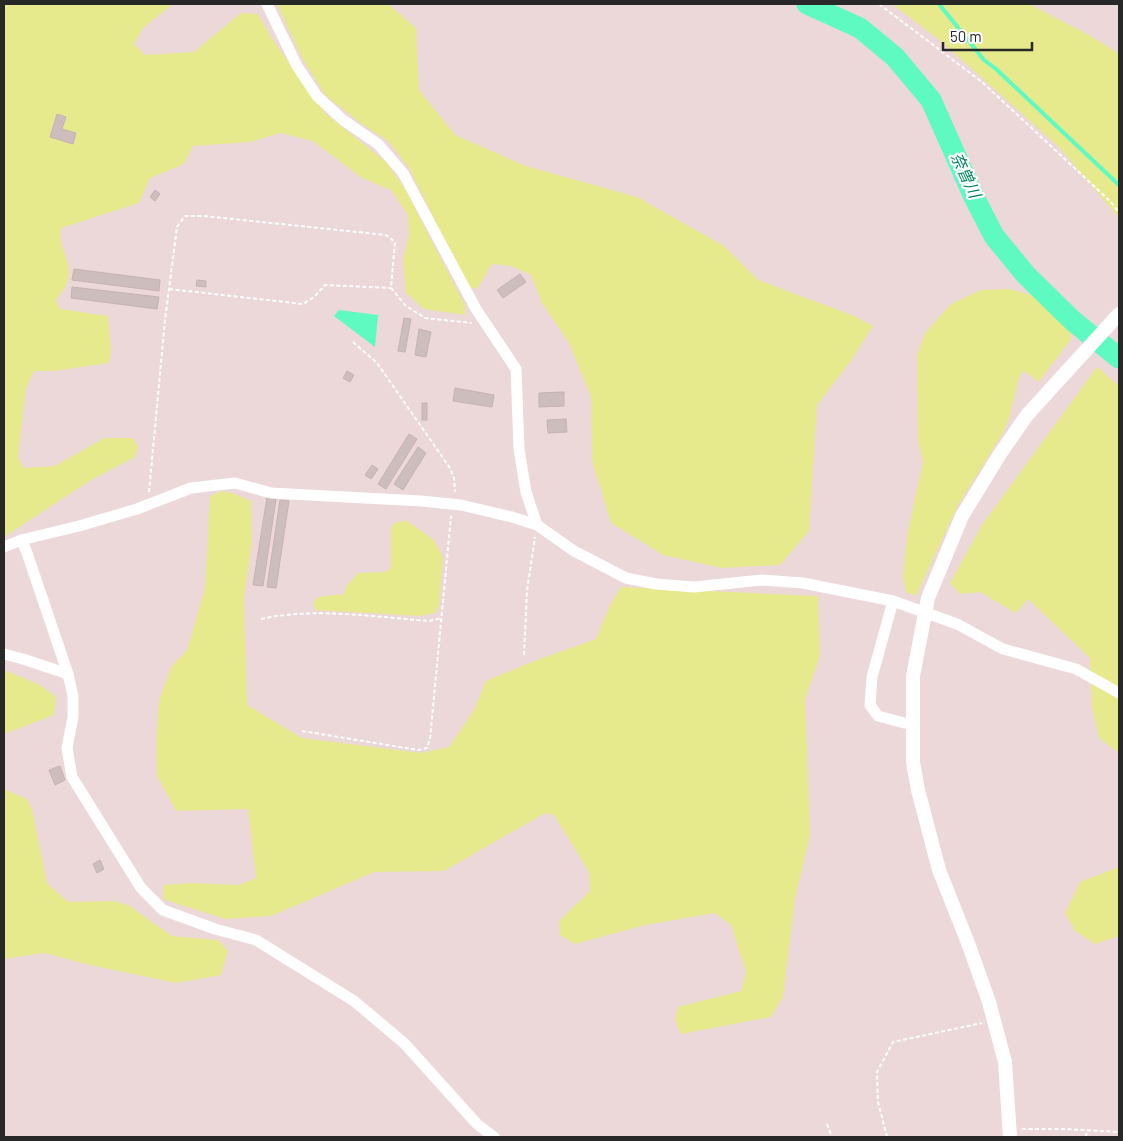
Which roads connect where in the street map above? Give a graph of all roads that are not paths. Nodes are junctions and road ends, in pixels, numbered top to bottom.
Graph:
1 (267, 4) edge
2 (1119, 314) edge
3 (537, 525) junction
4 (21, 540) junction
5 (4, 547) edge
6 (893, 601) junction
7 (4, 654) edge
8 (68, 674) junction
9 (1119, 692) edge
10 (912, 725) junction
11 (1009, 1133) edge
12 (494, 1137) edge

1 - 3 street
2 - 10 street
3 - 4 street
3 - 6 street
4 - 5 street
4 - 8 street
6 - 9 street
6 - 10 street
7 - 8 street
8 - 12 street
10 - 11 street

